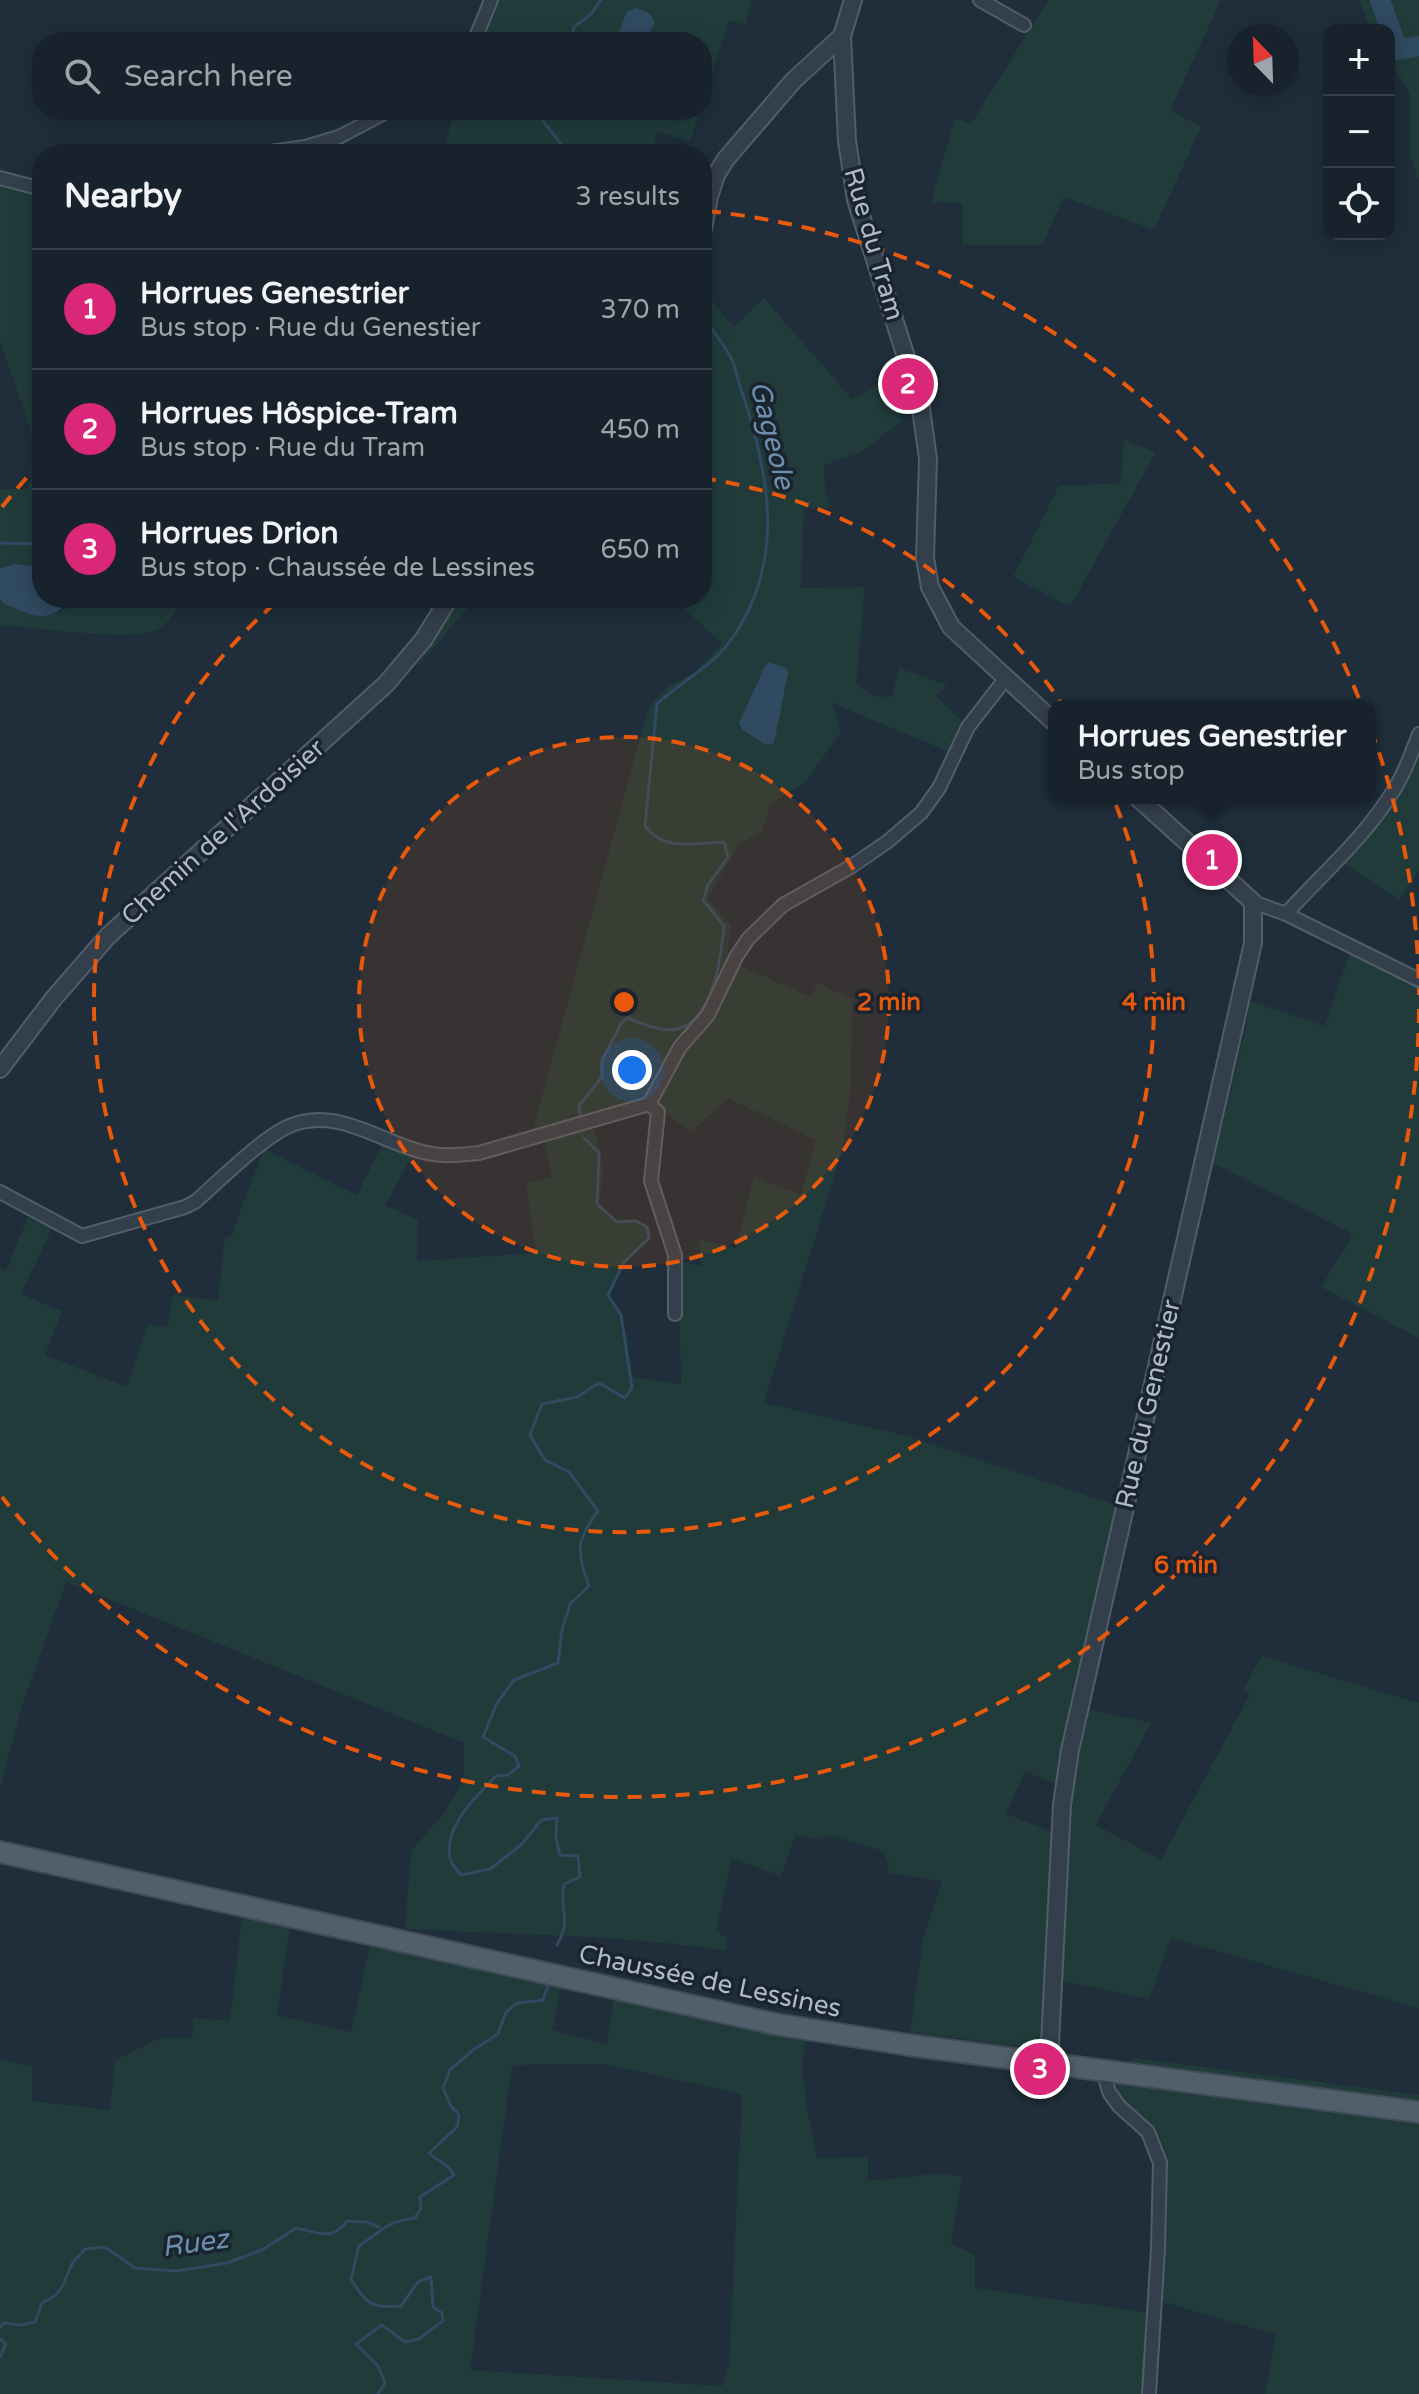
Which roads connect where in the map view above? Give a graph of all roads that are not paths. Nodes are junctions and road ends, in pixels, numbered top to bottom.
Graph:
1 (491, 0) edge
2 (853, 0) edge
3 (980, 0) edge
4 (1024, 25) dead end
5 (478, 32) edge
6 (842, 36) junction
7 (371, 120) edge
8 (315, 144) edge
9 (0, 178) edge
10 (32, 186) edge
11 (712, 190) edge
12 (443, 608) edge
13 (1006, 678) junction
14 (1048, 716) edge
15 (1419, 734) edge
16 (1145, 804) edge
17 (1253, 902) junction
18 (1286, 914) junction
19 (1419, 980) edge
20 (0, 1069) edge
21 (649, 1104) junction
22 (0, 1192) edge
23 (675, 1314) dead end
24 (0, 1852) edge
25 (1049, 2063) junction
26 (1103, 2070) junction
27 (1419, 2112) edge
28 (1149, 2394) edge

1 - 5 street
2 - 6 street
3 - 4 street
6 - 11 street
6 - 13 street, Rue du Tram
7 - 8 street
9 - 10 street
12 - 20 street, Chemin de l'Ardoisier
13 - 14 street
13 - 21 street
15 - 18 street
16 - 17 street
17 - 18 street
17 - 25 street, Rue du Genestier
18 - 19 street
21 - 22 street
21 - 23 street
24 - 25 main road, Chaussée de Lessines
25 - 26 main road, Chaussée de Lessines
26 - 27 main road, Chaussée de Lessines
26 - 28 street

